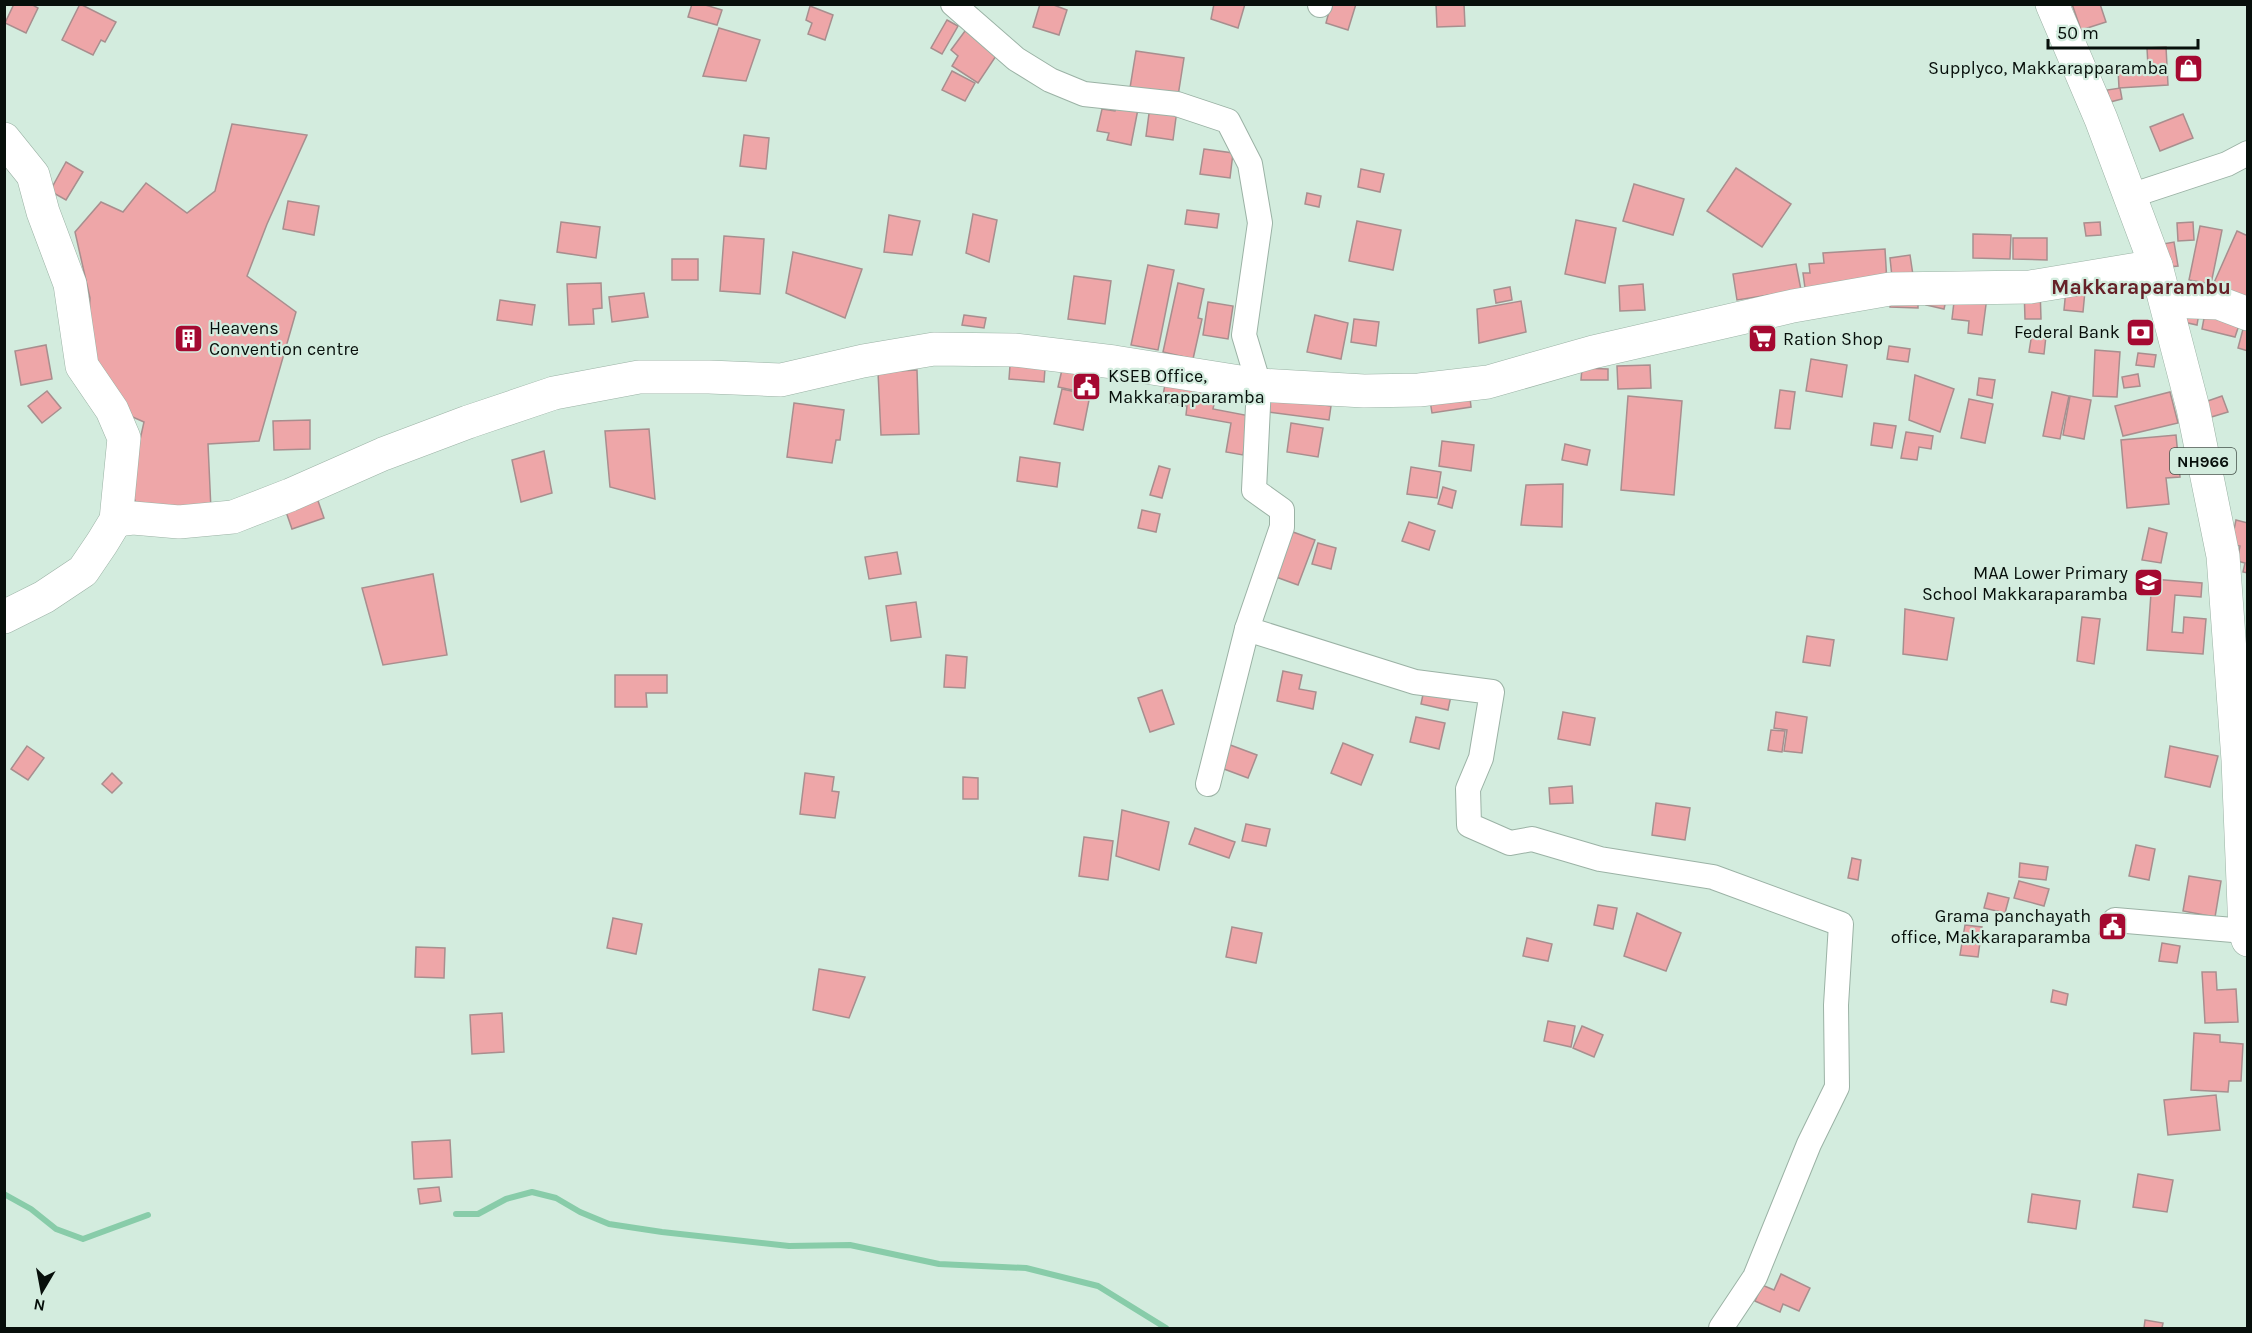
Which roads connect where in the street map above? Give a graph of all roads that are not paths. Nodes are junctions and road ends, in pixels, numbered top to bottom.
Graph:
1 (953, 4) edge
2 (2052, 4) edge
3 (4, 139) edge
4 (2247, 153) edge
5 (2130, 196) junction
6 (2156, 266) junction
7 (2167, 301) junction
8 (2247, 314) edge
9 (1259, 385) junction
10 (116, 519) junction
11 (4, 617) edge
12 (1247, 629) junction
13 (1208, 784) dead end
14 (2115, 920) dead end
15 (2246, 936) edge
16 (1721, 1329) edge

1 - 9 street
2 - 5 main road, NH966
3 - 10 main road
4 - 5 street
5 - 6 main road, NH966
6 - 7 main road, NH966
6 - 9 main road
7 - 8 main road
7 - 15 main road, NH966
9 - 10 main road
9 - 12 street
10 - 11 main road
12 - 13 street
12 - 16 street
14 - 15 street

